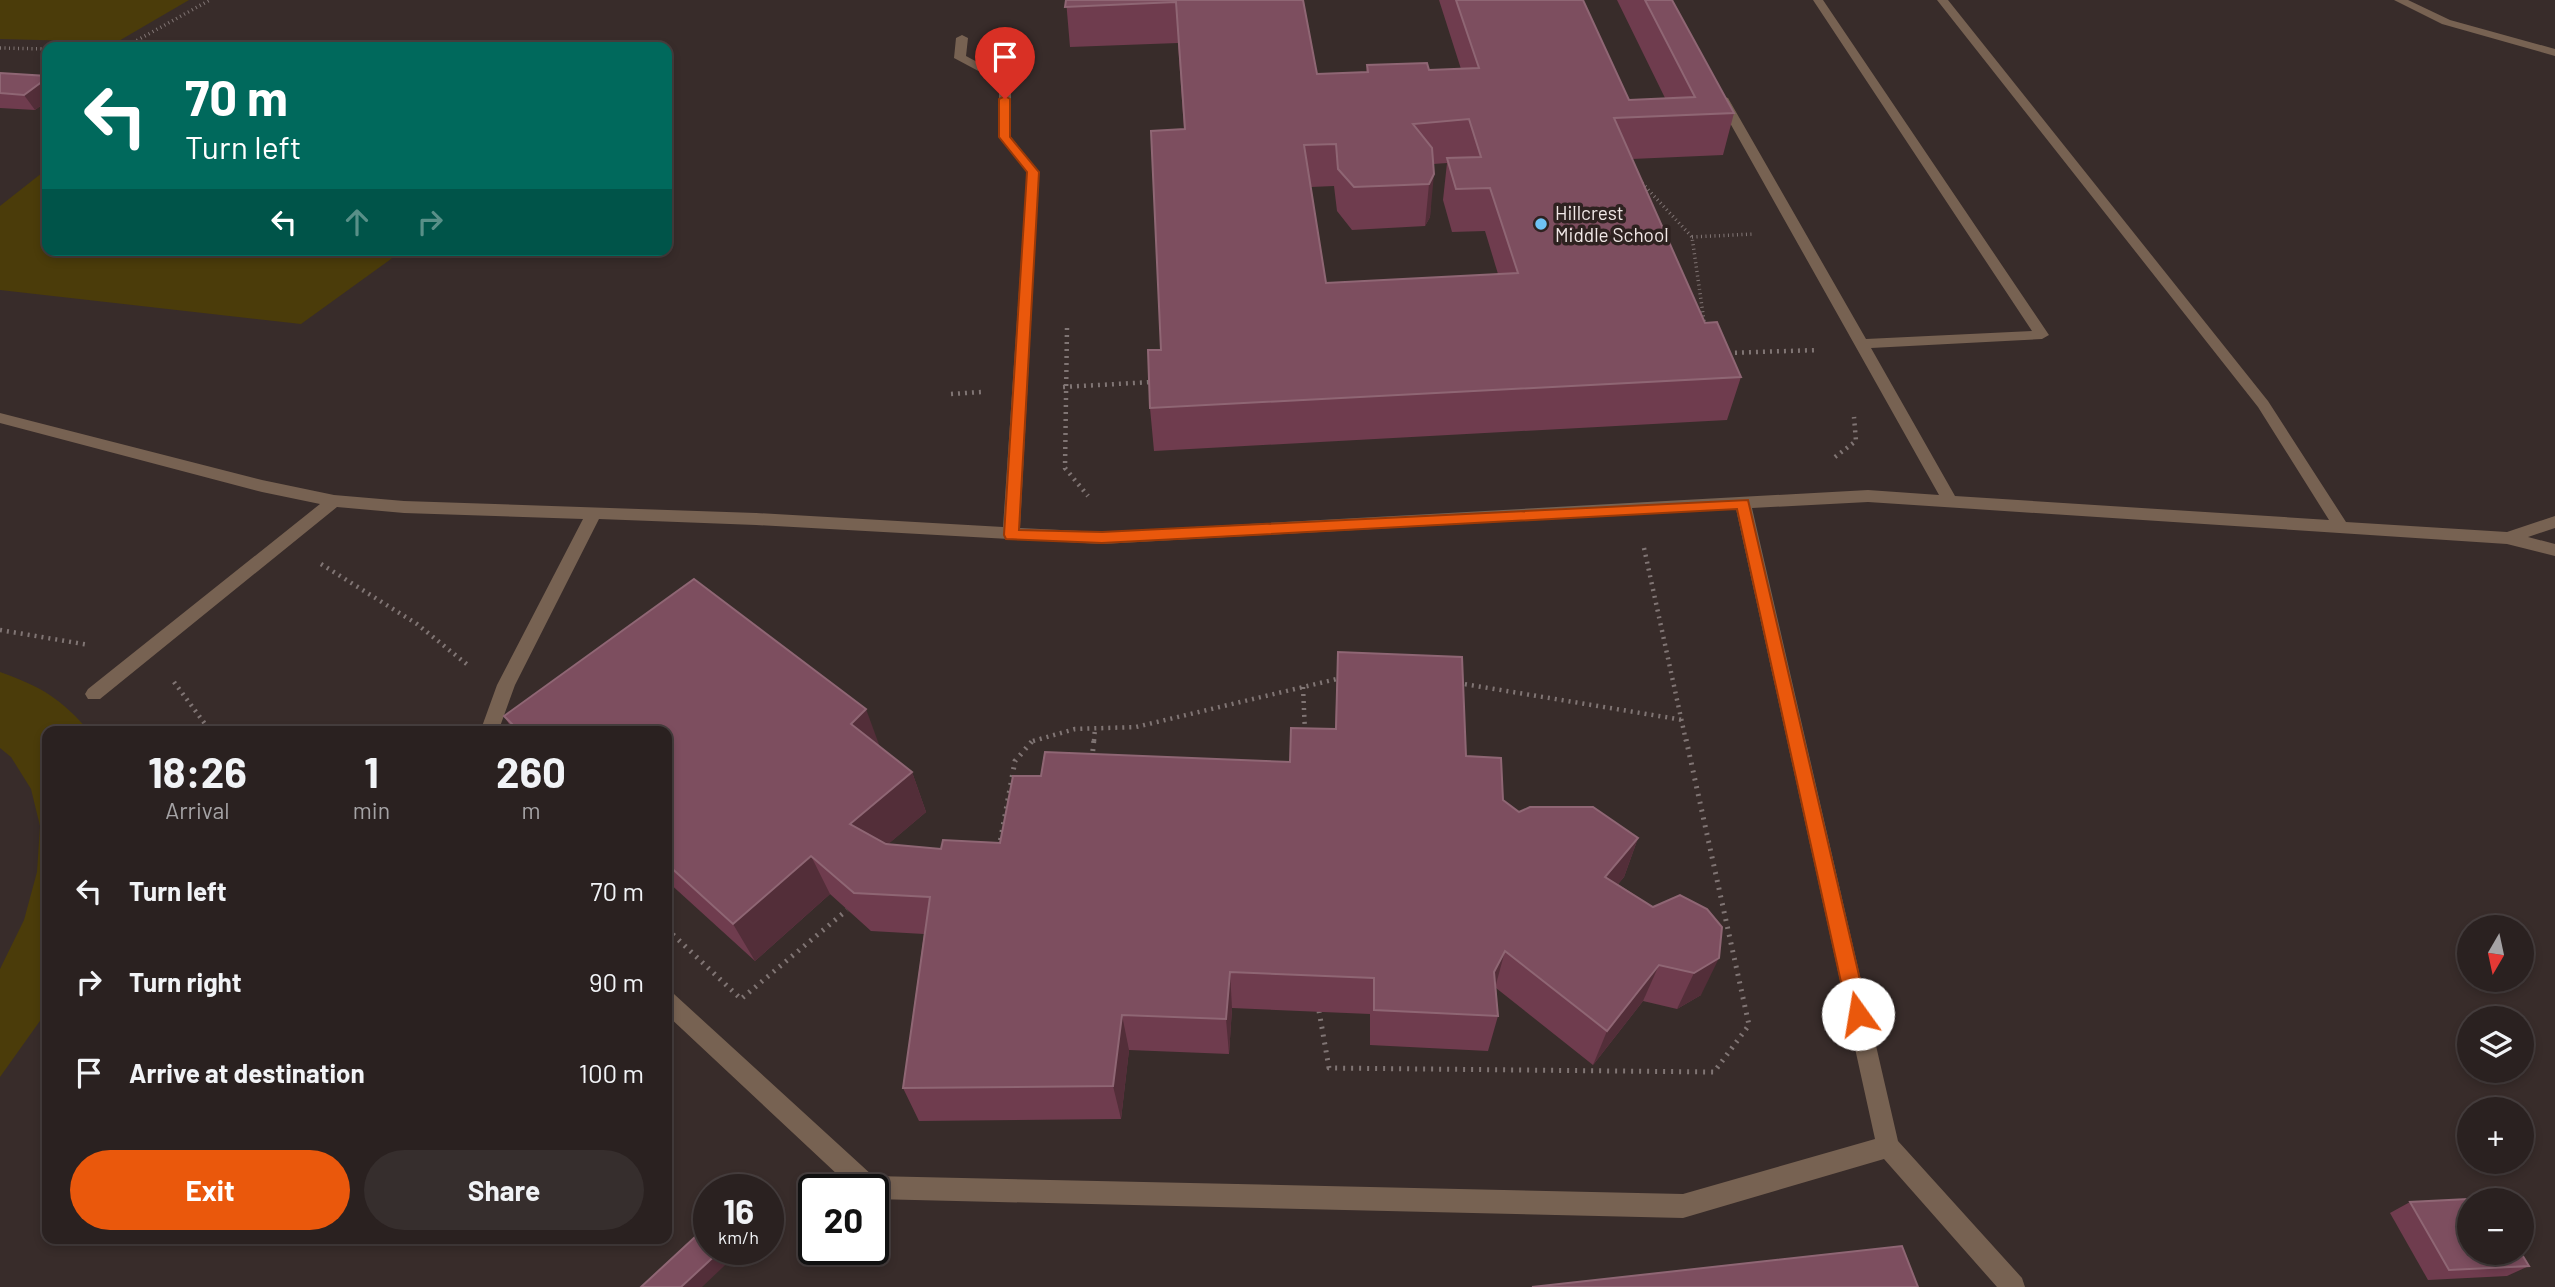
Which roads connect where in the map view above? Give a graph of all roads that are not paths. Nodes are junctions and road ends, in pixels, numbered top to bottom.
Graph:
1 (1818, 0) edge
2 (1942, 0) edge
3 (2399, 0) edge
4 (962, 37) dead end
5 (2555, 53) edge
6 (1714, 83) edge
7 (1861, 344) junction
8 (0, 418) edge
9 (334, 501) junction
10 (1950, 501) junction
11 (1743, 503) junction
12 (593, 515) junction
13 (2555, 522) edge
14 (2341, 527) junction
15 (1012, 535) junction
16 (2507, 538) junction
17 (2555, 550) edge
18 (94, 695) dead end
19 (491, 726) edge
20 (672, 1006) edge
21 (1888, 1147) junction
22 (2013, 1287) edge

1 - 7 lane
2 - 14 lane
3 - 5 lane
4 - 15 lane
6 - 7 lane
7 - 10 lane
8 - 9 lane
9 - 12 lane
9 - 18 lane
10 - 11 lane
10 - 14 lane
11 - 15 lane
11 - 21 lane
12 - 15 lane
12 - 19 lane
13 - 16 lane
14 - 16 lane
16 - 17 lane
20 - 21 lane
21 - 22 lane

